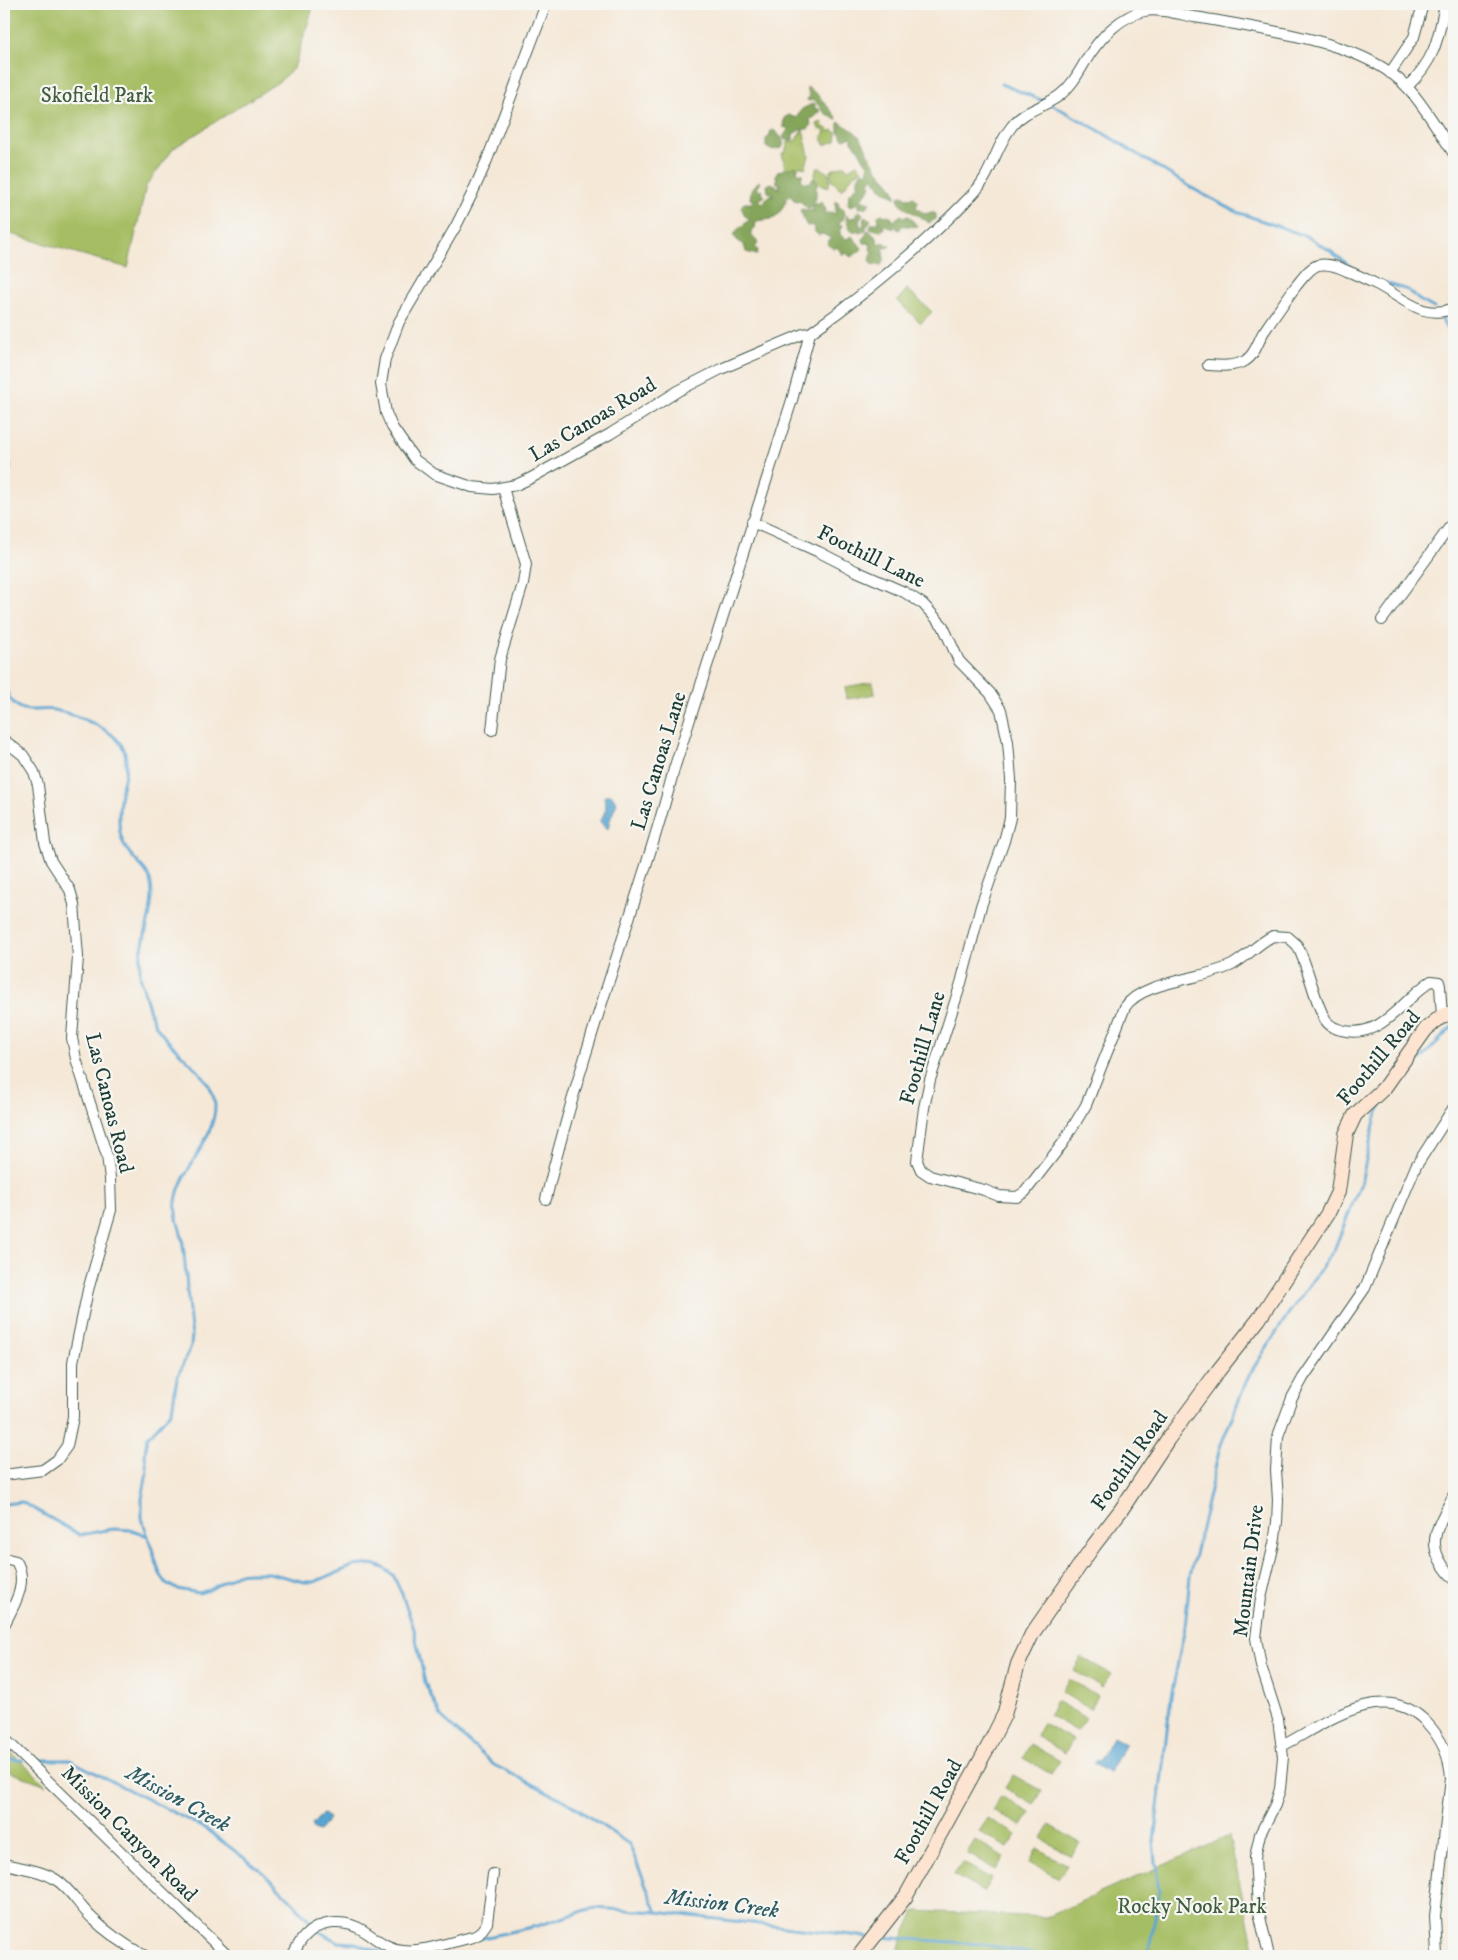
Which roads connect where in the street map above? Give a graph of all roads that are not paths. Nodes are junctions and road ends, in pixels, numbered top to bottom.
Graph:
1 (546, 4) edge
2 (1423, 4) edge
3 (1445, 4) edge
4 (1146, 7) edge
5 (1390, 73) junction
6 (1407, 86) junction
7 (1454, 154) edge
8 (1454, 308) edge
9 (810, 333) junction
10 (1208, 365) dead end
11 (503, 488) junction
12 (752, 522) junction
13 (1454, 522) edge
14 (1382, 620) dead end
15 (492, 730) dead end
16 (4, 740) edge
17 (1448, 1014) edge
18 (1454, 1106) edge
19 (546, 1199) dead end
20 (4, 1476) edge
21 (1454, 1494) edge
22 (4, 1558) edge
23 (1454, 1579) edge
24 (4, 1625) edge
25 (4, 1738) edge
26 (1282, 1746) junction
27 (4, 1864) edge
28 (493, 1874) dead end
29 (145, 1956) edge
30 (228, 1956) edge
31 (292, 1956) edge
32 (858, 1956) edge
33 (1268, 1956) edge
34 (1437, 1956) edge

1 - 11 street, Las Canoas Road
2 - 5 street
3 - 6 street
4 - 5 street
4 - 9 street, Las Canoas Road
5 - 6 street
6 - 7 street
8 - 10 street
9 - 11 street, Las Canoas Road
9 - 12 street, Las Canoas Lane
11 - 15 street
12 - 17 street, Foothill Lane
12 - 19 street, Las Canoas Lane
13 - 14 street
16 - 20 street, Las Canoas Road
17 - 32 main road, Foothill Road
18 - 26 street, Mountain Drive
21 - 23 street
22 - 24 street
25 - 30 street, Mission Canyon Road
26 - 33 street, Mountain Drive
26 - 34 street
27 - 29 street
28 - 31 street

